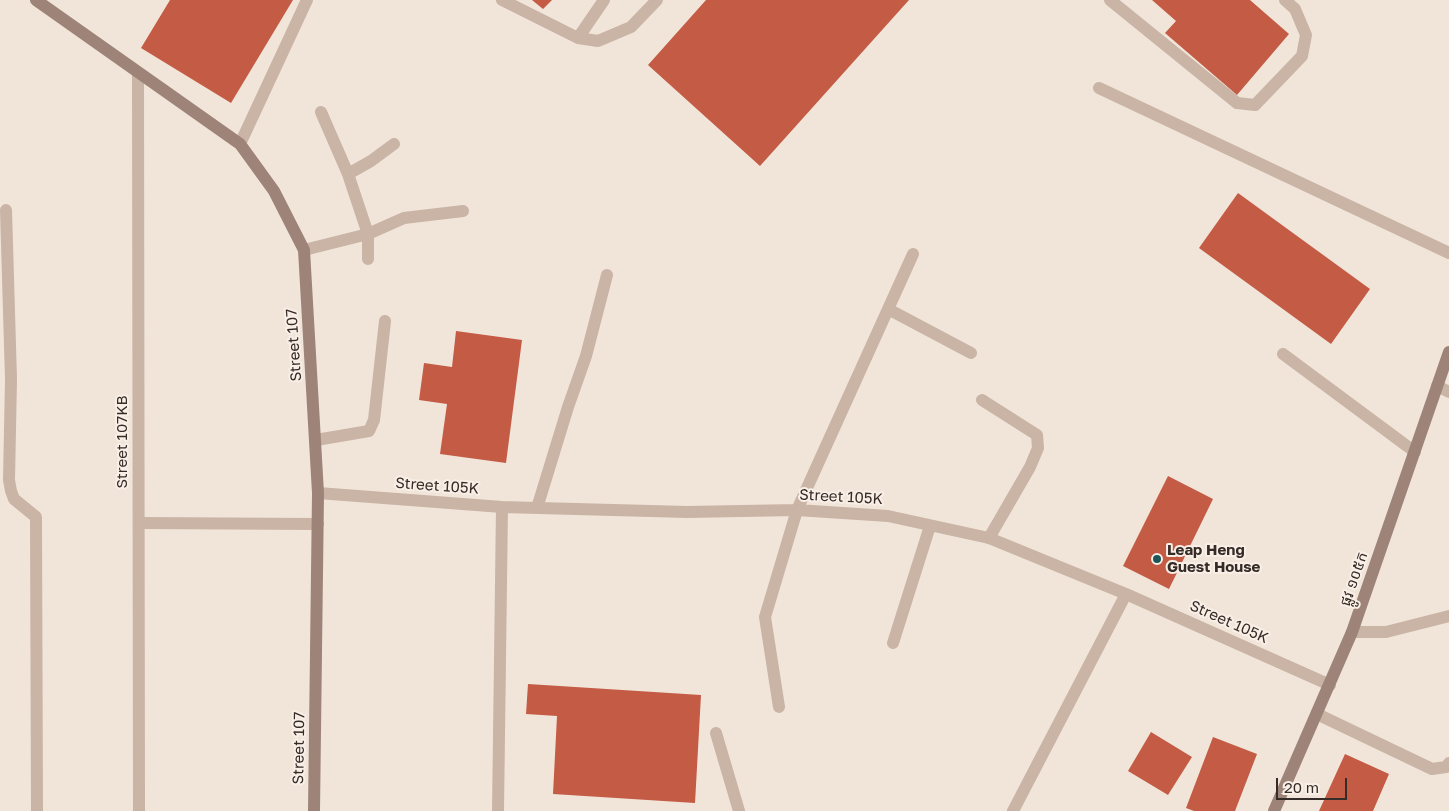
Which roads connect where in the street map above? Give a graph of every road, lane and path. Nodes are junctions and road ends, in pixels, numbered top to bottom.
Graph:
1 (36, 0) edge
2 (307, 0) edge
3 (502, 0) edge
4 (604, 0) edge
5 (657, 0) edge
6 (1110, 0) edge
7 (1285, 0) edge
8 (578, 38) junction
9 (138, 73) junction
10 (1099, 88) dead end
11 (321, 112) dead end
12 (240, 144) junction
13 (394, 144) dead end
14 (348, 174) junction
15 (6, 210) dead end
16 (463, 211) dead end
17 (368, 234) junction
18 (304, 250) junction
19 (1449, 253) edge
20 (913, 254) dead end
21 (368, 259) dead end
22 (607, 275) dead end
23 (888, 309) junction
24 (385, 322) dead end
25 (1449, 352) edge
26 (971, 353) dead end
27 (1282, 354) dead end
28 (1437, 386) junction
29 (1449, 392) edge
30 (982, 400) dead end
31 (316, 440) junction
32 (1415, 452) junction
33 (318, 493) junction
34 (502, 507) junction
35 (537, 508) junction
36 (797, 510) junction
37 (139, 523) junction
38 (318, 524) junction
39 (930, 526) junction
40 (989, 538) junction
41 (1126, 594) junction
42 (1449, 616) edge
43 (1352, 632) junction
44 (893, 643) dead end
45 (1330, 685) junction
46 (779, 707) dead end
47 (1317, 714) junction
48 (716, 733) dead end
49 (1449, 763) edge
50 (37, 811) edge
51 (139, 811) edge
52 (314, 811) edge
53 (498, 811) edge
54 (739, 811) edge
55 (1013, 811) edge
56 (1274, 811) edge

1 - 9 street, Street 107
2 - 12 street
3 - 8 street
4 - 8 street
5 - 8 street
6 - 7 street
9 - 12 street, Street 107
9 - 37 street, Street 107KB
10 - 19 street
11 - 14 street
12 - 18 street, Street 107
13 - 14 street
14 - 17 street
15 - 50 street
16 - 17 street
17 - 18 street
17 - 21 street
18 - 31 street, Street 107
20 - 23 street
22 - 35 street
23 - 26 street
23 - 36 street
24 - 31 street
25 - 28 street, ផ្លូវ ១០៥ក
27 - 32 street
28 - 29 street
28 - 32 street, ផ្លូវ ១០៥ក
30 - 40 street
31 - 33 street, Street 107
32 - 43 street, ផ្លូវ ១០៥ក
33 - 34 street, Street 105K
33 - 38 street, Street 107
34 - 35 street, Street 105K
34 - 53 street
35 - 36 street, Street 105K
36 - 39 street, Street 105K
36 - 46 street
37 - 38 street
37 - 51 street, Street 107KB
38 - 52 street, Street 107
39 - 40 street, Street 105K
39 - 44 street
40 - 41 street, Street 105K
41 - 45 street, Street 105K
41 - 55 street
42 - 43 street
43 - 45 street, ផ្លូវ ១០៥ក
45 - 47 street, ផ្លូវ ១០៥ក
47 - 49 street
47 - 56 street, ផ្លូវ ១០៥ក
48 - 54 street

